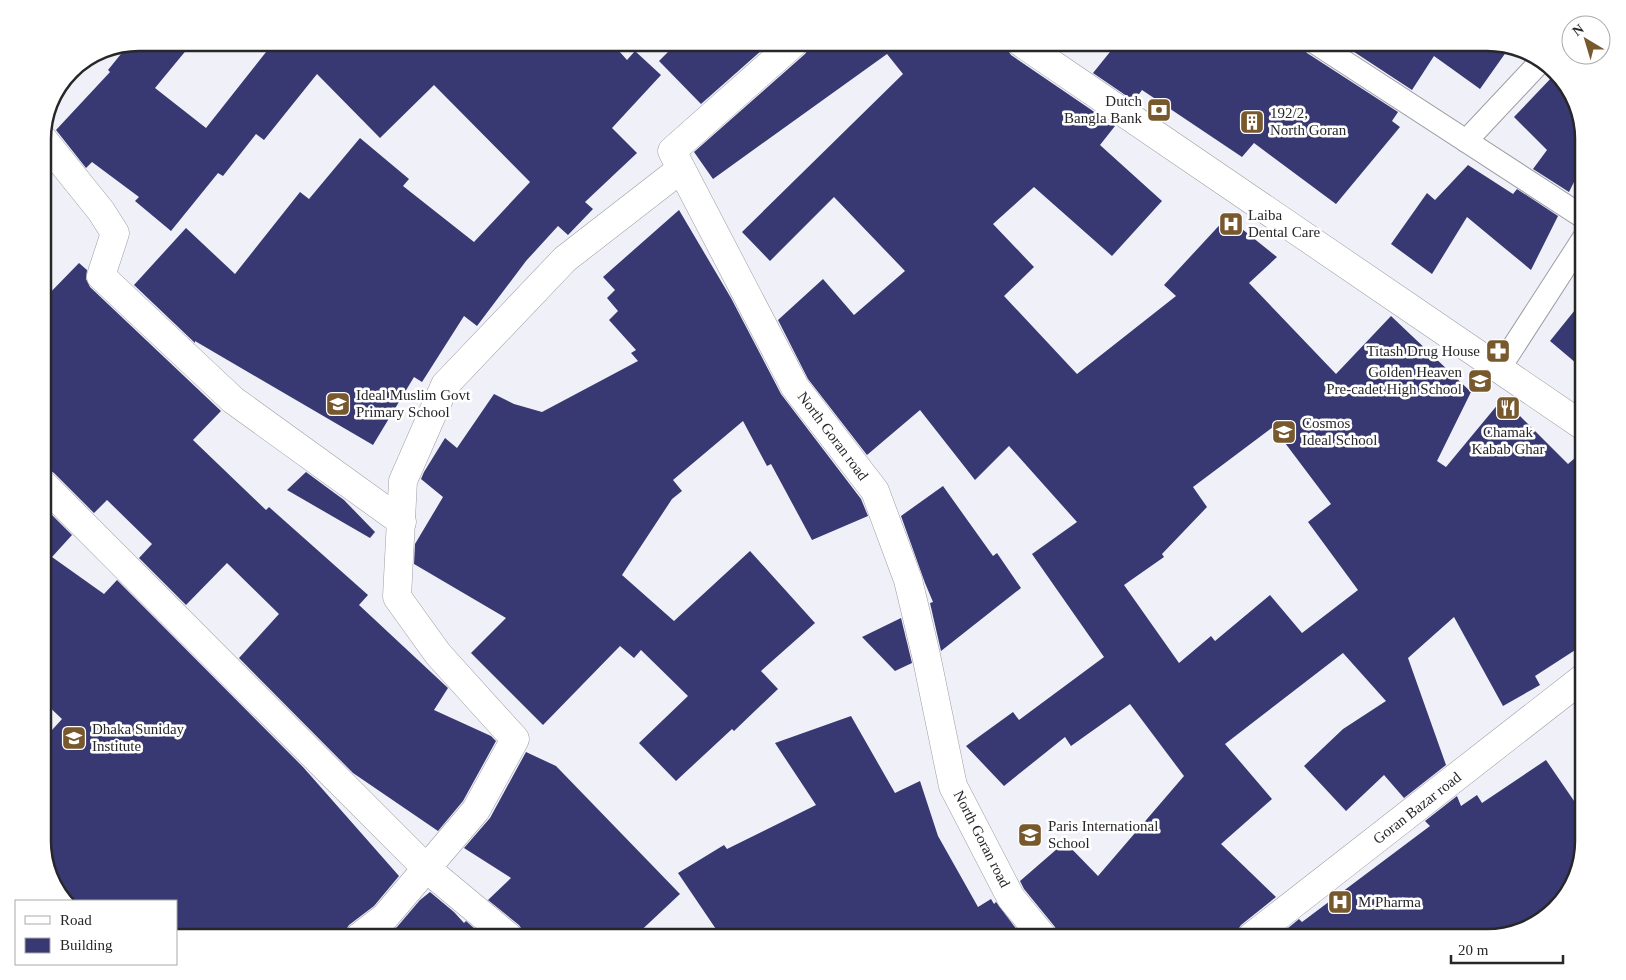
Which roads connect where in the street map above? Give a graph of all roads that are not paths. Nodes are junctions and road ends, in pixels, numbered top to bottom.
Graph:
1 (785, 51) edge
2 (1033, 51) edge
3 (1328, 51) edge
4 (1536, 66) edge
5 (1466, 141) junction
6 (51, 149) edge
7 (681, 169) junction
8 (1575, 212) edge
9 (1575, 251) edge
10 (1499, 369) junction
11 (1575, 421) edge
12 (51, 492) edge
13 (402, 522) junction
14 (1575, 685) edge
15 (428, 869) junction
16 (370, 929) edge
17 (498, 929) edge
18 (1036, 929) edge
19 (1263, 929) edge

1 - 7 street, North Goran road
2 - 10 street
3 - 5 lane
4 - 5 lane
5 - 8 lane
6 - 13 street
7 - 13 street
7 - 18 street, North Goran road
9 - 10 lane
10 - 11 street
12 - 15 street
13 - 15 street
14 - 19 street, Goran Bazar road
15 - 16 street
15 - 17 street

